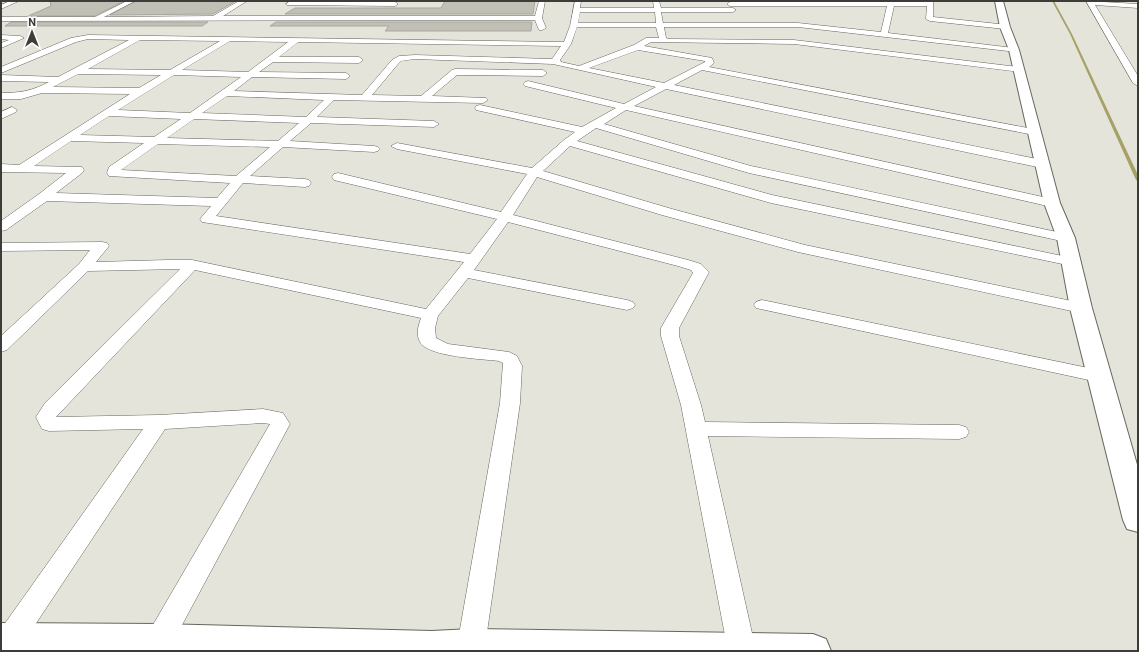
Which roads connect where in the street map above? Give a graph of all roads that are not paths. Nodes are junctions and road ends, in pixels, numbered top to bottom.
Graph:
1 (16, 1) edge
2 (132, 1) edge
3 (244, 1) edge
4 (542, 1) edge
5 (656, 1) edge
6 (999, 1) edge
7 (1090, 2) edge
8 (396, 3) edge
9 (930, 3) edge
10 (765, 4) junction
11 (891, 4) junction
12 (730, 5) edge
13 (837, 5) edge
14 (286, 6) edge
15 (577, 6) edge
16 (1138, 6) edge
17 (1, 7) edge
18 (658, 11) junction
19 (214, 18) junction
20 (267, 18) junction
21 (538, 18) junction
22 (1, 19) edge
23 (94, 19) junction
24 (381, 19) junction
25 (776, 19) junction
26 (737, 24) junction
27 (798, 24) junction
28 (574, 25) junction
29 (658, 25) junction
30 (1005, 27) junction
31 (542, 28) dead end
32 (956, 34) dead end
33 (884, 35) junction
34 (1, 37) edge
35 (139, 38) junction
36 (229, 40) junction
37 (296, 40) junction
38 (663, 40) junction
39 (744, 41) junction
40 (787, 42) junction
41 (952, 43) junction
42 (567, 44) junction
43 (1, 46) edge
44 (637, 47) junction
45 (1014, 50) junction
46 (272, 59) junction
47 (359, 60) dead end
48 (555, 62) junction
49 (581, 68) junction
50 (703, 68) junction
51 (1, 70) edge
52 (1018, 70) junction
53 (77, 71) junction
54 (174, 72) junction
55 (252, 73) junction
56 (543, 74) dead end
57 (346, 76) dead end
58 (1, 78) edge
59 (60, 80) junction
60 (1138, 83) edge
61 (528, 84) dead end
62 (667, 86) junction
63 (41, 90) junction
64 (142, 91) junction
65 (225, 93) junction
66 (1, 96) edge
67 (332, 97) junction
68 (365, 98) junction
69 (424, 98) junction
70 (625, 107) junction
71 (12, 110) dead end
72 (108, 112) junction
73 (194, 114) junction
74 (1, 116) edge
75 (308, 120) junction
76 (434, 124) dead end
77 (590, 128) junction
78 (1034, 132) junction
79 (68, 138) junction
80 (158, 140) junction
81 (568, 142) junction
82 (280, 144) junction
83 (397, 146) dead end
84 (374, 148) dead end
85 (1042, 164) junction
86 (1, 168) edge
87 (21, 169) junction
88 (534, 172) junction
89 (338, 177) dead end
90 (240, 179) junction
91 (305, 183) dead end
92 (44, 197) junction
93 (221, 202) junction
94 (1052, 203) junction
95 (505, 217) junction
96 (1, 227) edge
97 (1066, 238) junction
98 (1, 247) edge
99 (474, 259) junction
100 (1072, 262) junction
101 (192, 265) junction
102 (84, 267) junction
103 (464, 272) junction
104 (627, 305) dead end
105 (762, 305) dead end
106 (1081, 308) junction
107 (430, 315) junction
108 (1, 346) edge
109 (1098, 376) junction
110 (160, 422) junction
111 (696, 429) junction
112 (959, 432) dead end
113 (1138, 520) edge
114 (5, 640) edge
115 (156, 646) edge
116 (471, 646) junction
117 (431, 649) edge
118 (742, 650) edge
119 (813, 651) edge

1 - 17 street
2 - 23 street
3 - 19 street
4 - 21 street
5 - 18 street
6 - 30 street
7 - 16 street
7 - 60 street
8 - 14 street
8 - 24 street
9 - 11 street
9 - 30 street
10 - 12 street
10 - 13 street
10 - 25 street
11 - 13 street
11 - 33 street
12 - 18 street
12 - 26 street
14 - 20 street
15 - 18 street
15 - 28 street
18 - 29 street
19 - 20 street
19 - 23 street
20 - 24 street
21 - 24 street
21 - 31 street
22 - 23 street
25 - 26 street
25 - 27 street
26 - 29 street
26 - 39 street
27 - 33 street
27 - 40 street
28 - 29 street
28 - 42 street
29 - 38 street
30 - 45 street
32 - 41 street
33 - 41 street
34 - 43 street
35 - 36 street
35 - 51 street
35 - 53 street
36 - 37 street
36 - 54 street
37 - 42 street
37 - 46 street
38 - 39 street
38 - 44 street
39 - 40 street
40 - 52 street
41 - 45 street
42 - 48 street
44 - 49 street
44 - 50 street
45 - 52 street
46 - 47 street
46 - 55 street
48 - 49 street
48 - 68 street
49 - 62 street
50 - 62 street
50 - 78 street
52 - 78 street
53 - 54 street
53 - 59 street
54 - 55 street
54 - 64 street
55 - 57 street
55 - 65 street
56 - 69 street
58 - 59 street
59 - 63 street
61 - 70 street
62 - 70 street
62 - 85 street
63 - 64 street
63 - 66 street
64 - 72 street
65 - 67 street
65 - 73 street
67 - 68 street
67 - 75 street
68 - 69 street
69 - 77 street
70 - 77 street
70 - 94 street
71 - 74 street
72 - 73 street
72 - 79 street
73 - 75 street
73 - 80 street
75 - 76 street
75 - 82 street
77 - 81 street
77 - 97 street
78 - 85 street
79 - 80 street
79 - 87 street
80 - 82 street
80 - 90 street
81 - 88 street
81 - 100 street
82 - 84 street
82 - 90 street
83 - 88 street
85 - 94 street
86 - 87 street
87 - 92 street
88 - 95 street
88 - 106 street
89 - 95 street
90 - 91 street
90 - 93 street
92 - 93 street
92 - 96 street
93 - 99 street
94 - 97 street
95 - 99 street
95 - 111 street
97 - 100 street
98 - 102 street
99 - 103 street
100 - 106 street
101 - 102 street
101 - 107 street
101 - 110 street
102 - 108 street
103 - 104 street
103 - 107 street
105 - 109 street
106 - 109 street
107 - 116 street
109 - 113 street
110 - 114 street
110 - 115 street
111 - 112 street
111 - 118 street
114 - 115 street
115 - 117 street
116 - 117 street
116 - 118 street
118 - 119 street

